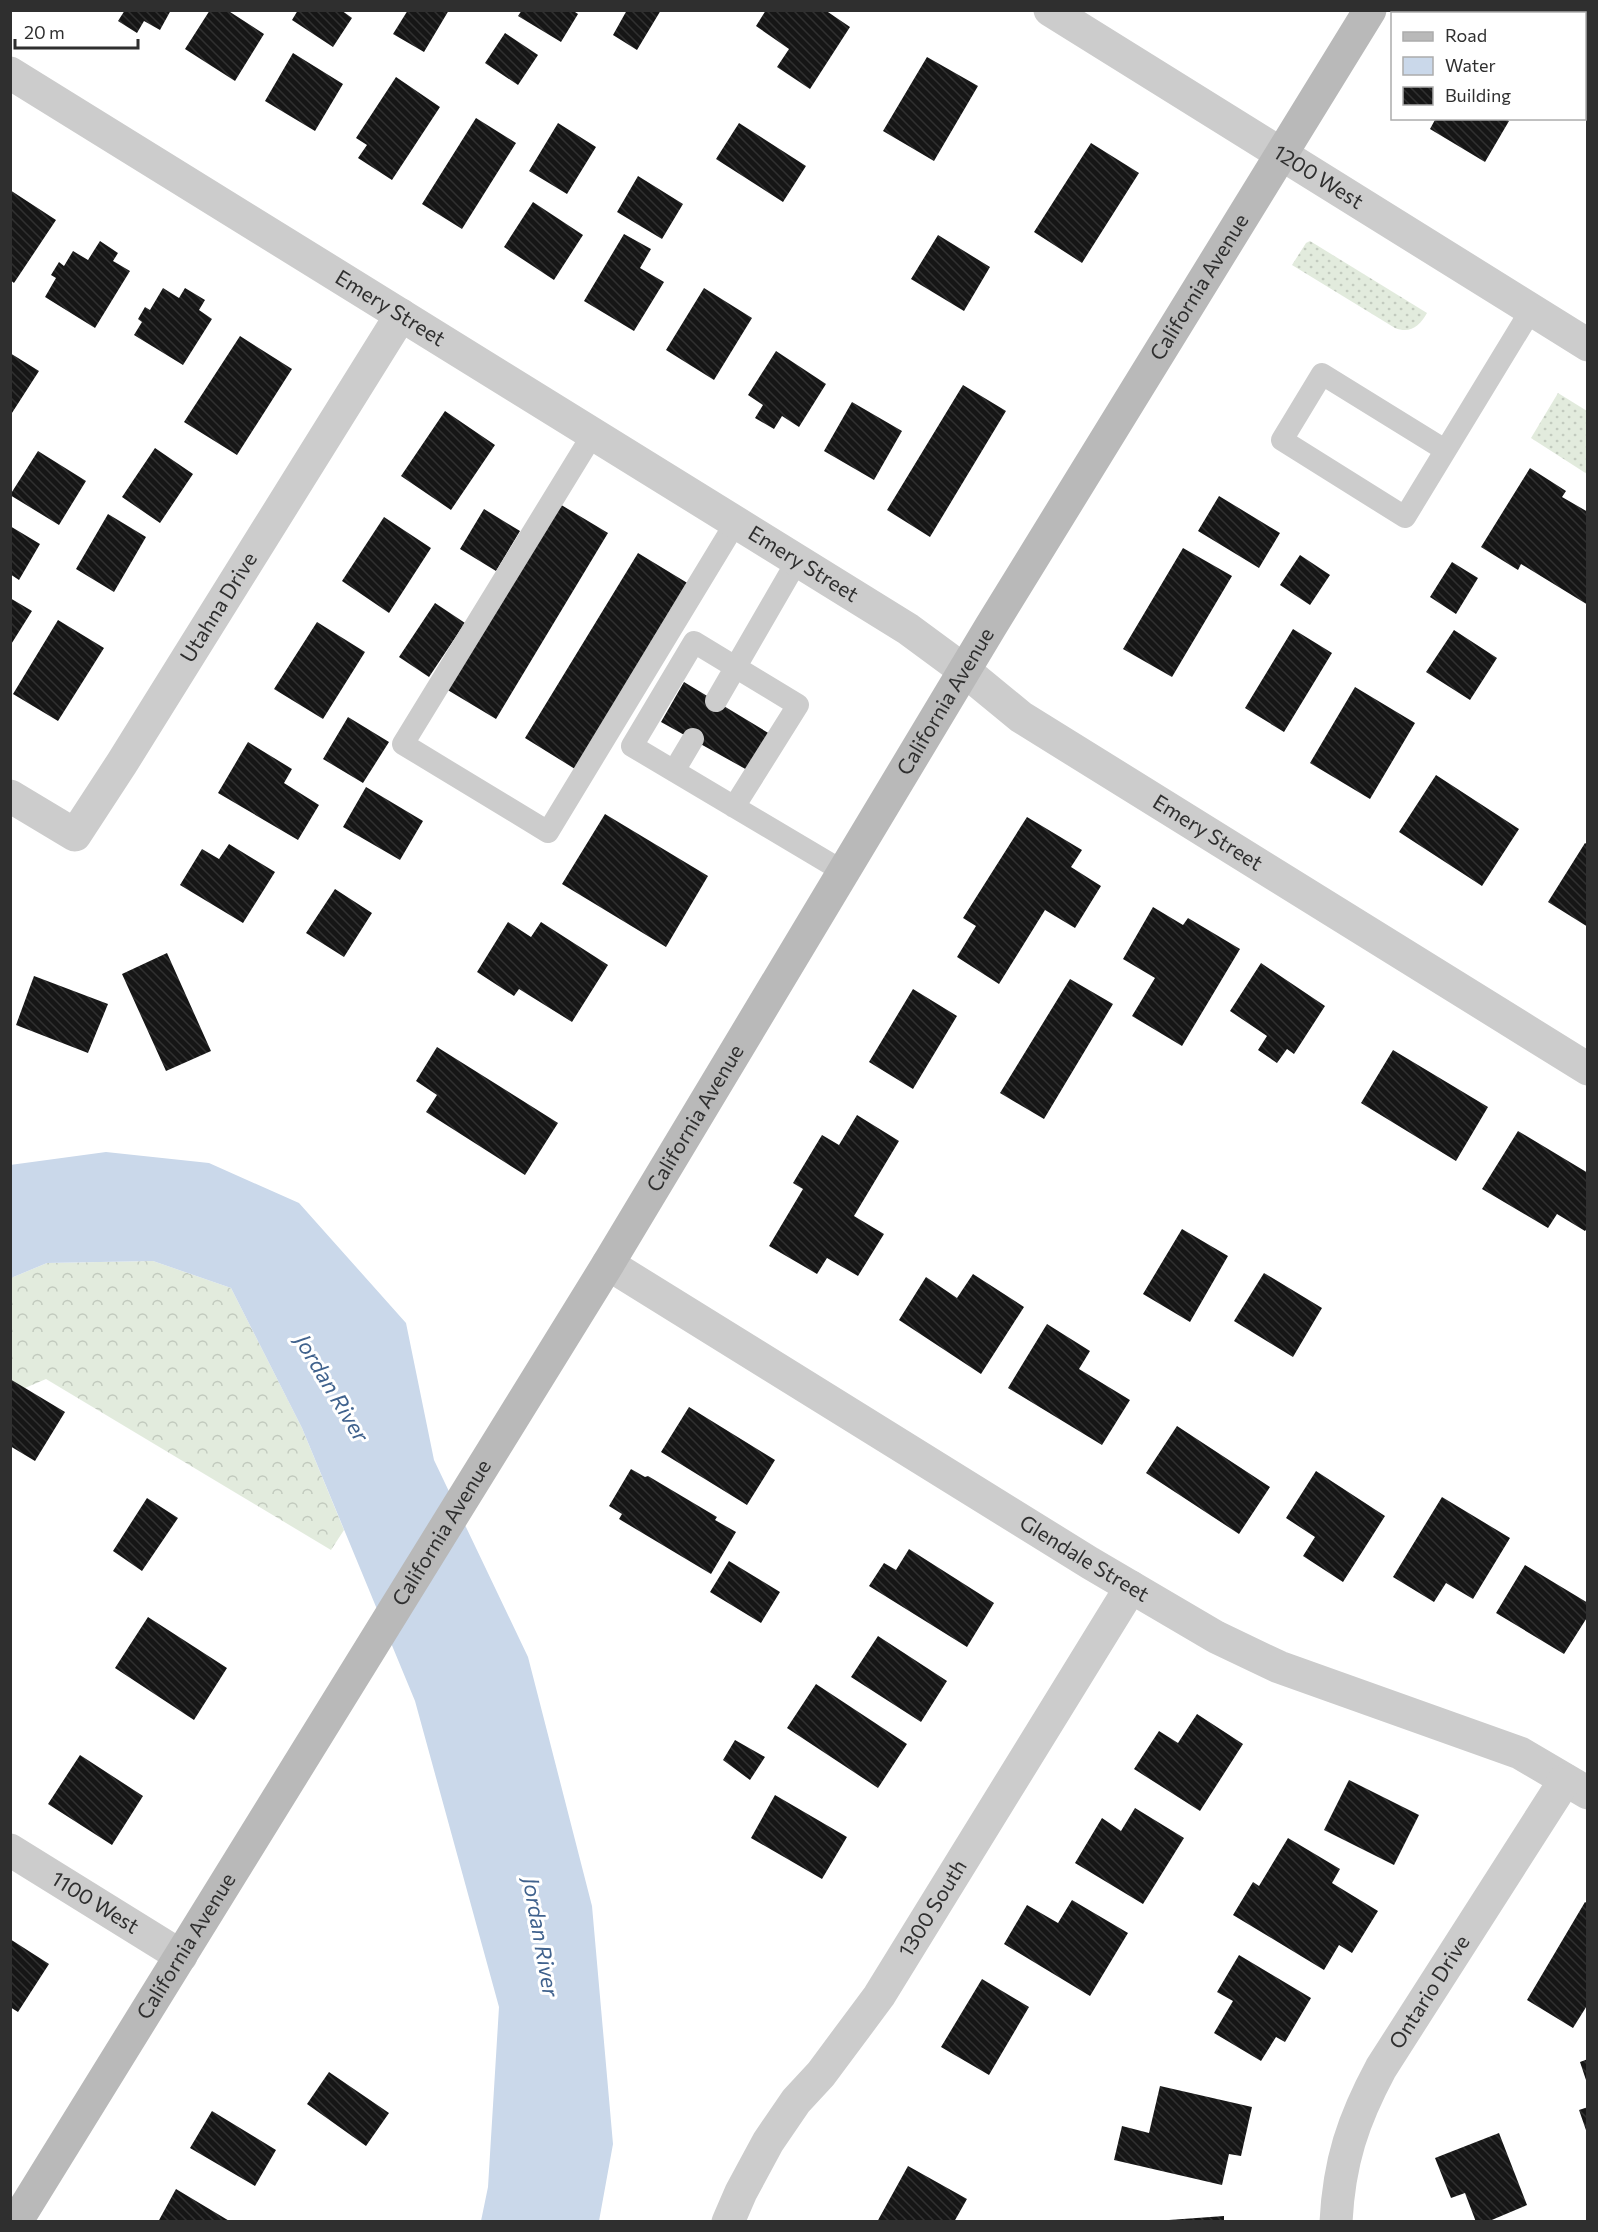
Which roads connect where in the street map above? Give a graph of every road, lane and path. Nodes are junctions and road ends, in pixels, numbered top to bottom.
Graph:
1 (1050, 10) edge
2 (1370, 10) edge
3 (10, 73) edge
4 (1281, 154) junction
5 (1531, 310) junction
6 (401, 315) junction
7 (1587, 345) edge
8 (593, 434) junction
9 (1445, 450) junction
10 (736, 522) junction
11 (797, 561) junction
12 (735, 668) junction
13 (964, 671) junction
14 (716, 701) dead end
15 (693, 740) dead end
16 (674, 771) junction
17 (10, 796) edge
18 (734, 807) junction
19 (844, 872) junction
20 (1587, 1069) edge
21 (608, 1264) junction
22 (1131, 1587) junction
23 (1576, 1786) edge
24 (10, 1850) edge
25 (180, 1956) junction
26 (16, 2222) edge
27 (728, 2222) edge
28 (1336, 2222) edge

1 - 4 street, 1200 West
2 - 4 main road, California Avenue
3 - 6 street, Emery Street
4 - 5 street, 1200 West
4 - 13 main road, California Avenue
5 - 7 street, 1200 West
5 - 9 lane
6 - 8 street, Emery Street
6 - 17 street, Utahna Drive
8 - 10 street, Emery Street
8 - 10 lane
9 - 9 lane
10 - 11 street, Emery Street
11 - 12 lane
11 - 13 street, Emery Street
12 - 14 lane
12 - 16 lane
12 - 18 lane
13 - 19 main road, California Avenue
13 - 20 street, Emery Street
15 - 16 lane
16 - 18 lane
18 - 19 lane
19 - 21 main road, California Avenue
21 - 22 street, Glendale Street
21 - 25 main road, California Avenue
22 - 23 street, Glendale Street
22 - 27 street, 1300 South
23 - 28 street, Ontario Drive
24 - 25 street, 1100 West
25 - 26 main road, California Avenue

